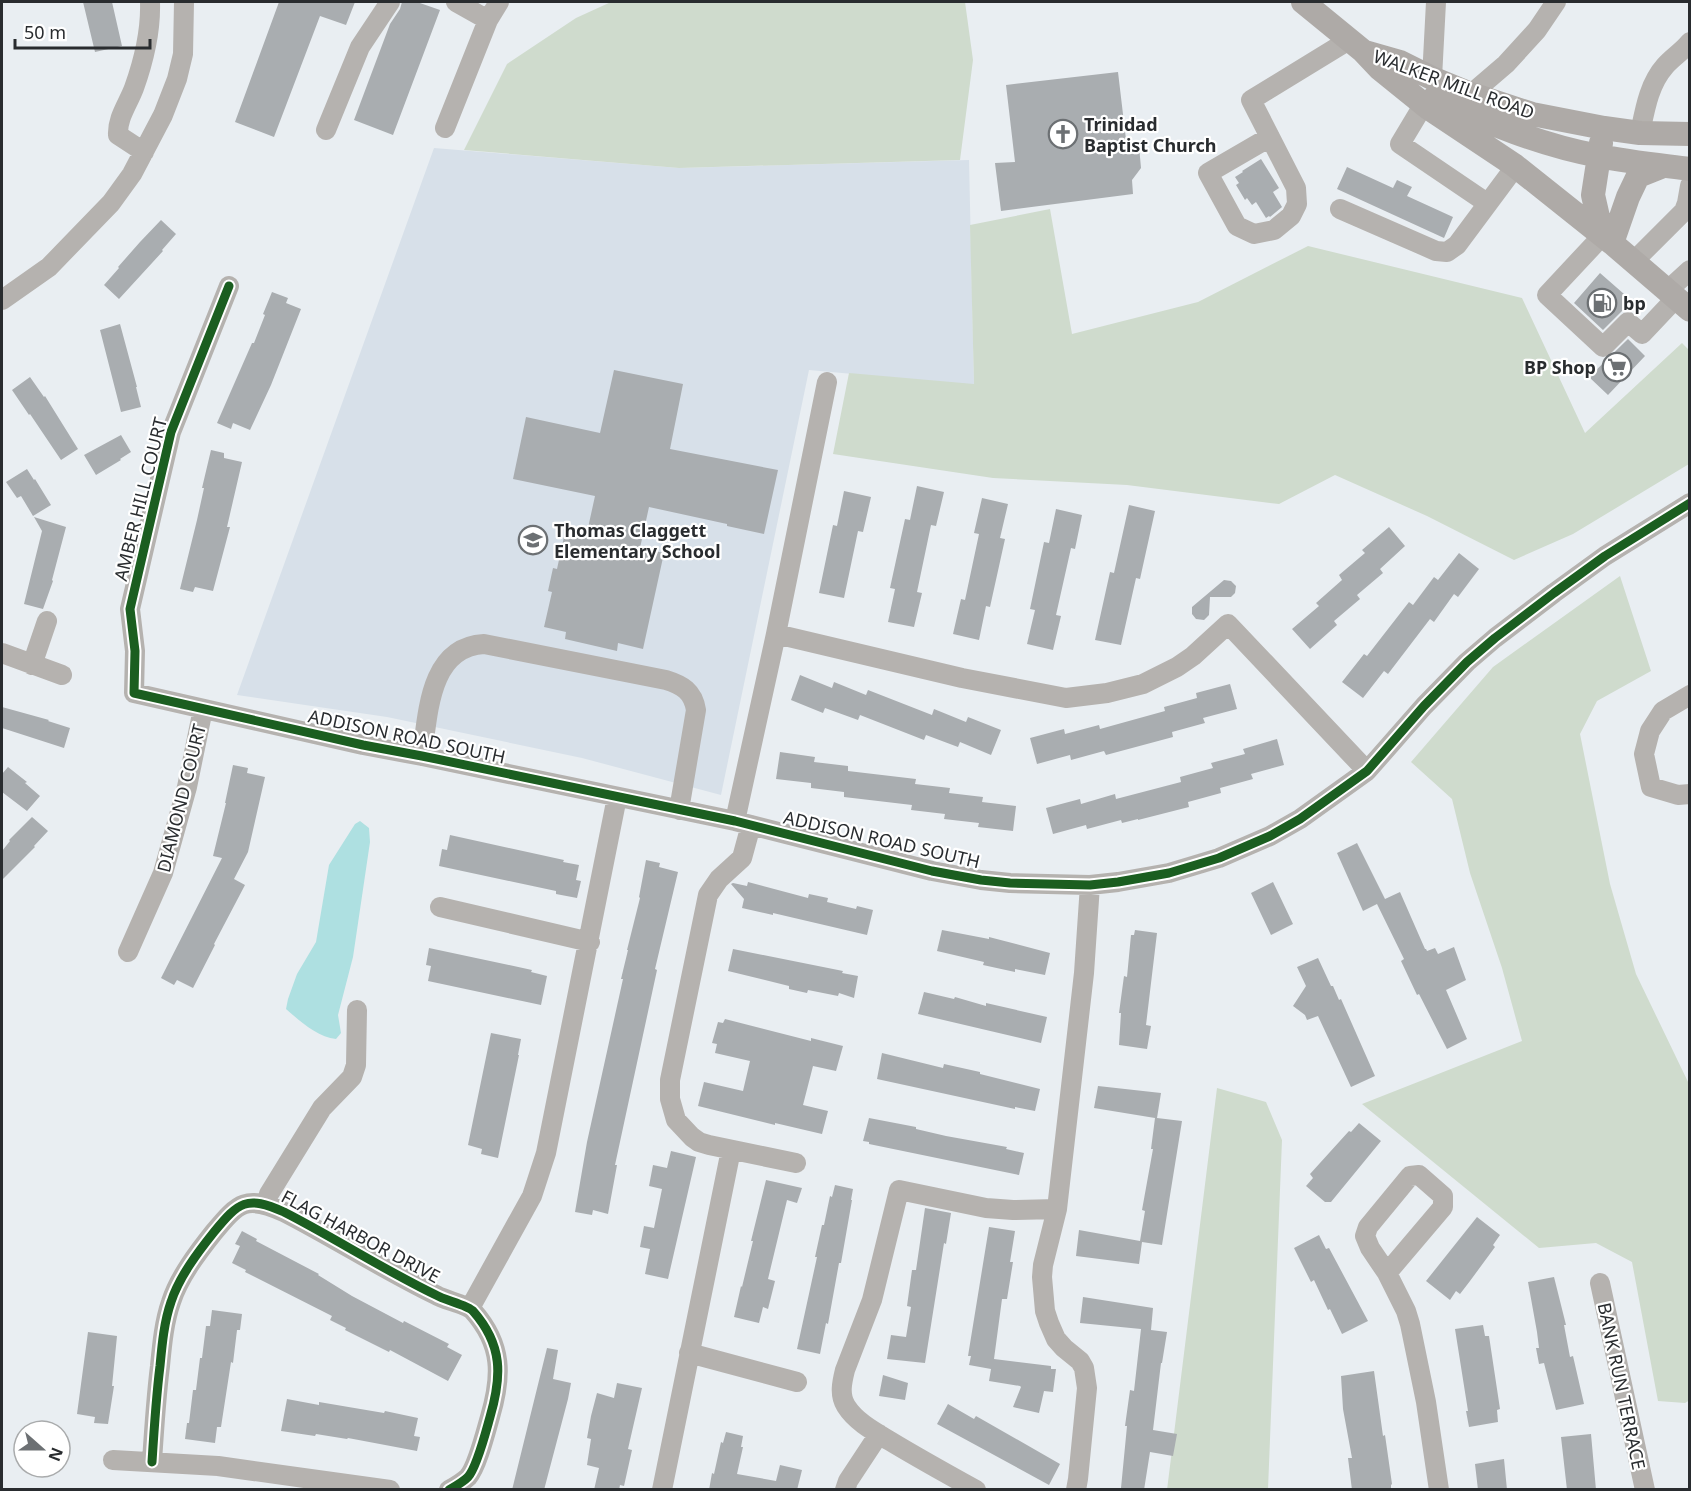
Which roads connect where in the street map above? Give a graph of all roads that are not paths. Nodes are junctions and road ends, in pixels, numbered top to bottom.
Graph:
1 (150, 2) edge
2 (184, 2) edge
3 (390, 2) edge
4 (456, 2) edge
5 (499, 2) edge
6 (1436, 2) edge
7 (1556, 2) edge
8 (1313, 4) edge
9 (488, 20) junction
10 (1689, 42) edge
11 (1356, 46) junction
12 (1380, 69) junction
13 (1432, 78) junction
14 (1471, 94) junction
15 (1424, 104) junction
16 (445, 128) dead end
17 (1604, 128) junction
18 (326, 130) dead end
19 (1640, 133) junction
20 (1689, 134) edge
21 (1270, 136) junction
22 (144, 152) junction
23 (1599, 156) junction
24 (1515, 166) junction
25 (1663, 166) junction
26 (1689, 169) edge
27 (1689, 186) edge
28 (1487, 203) junction
29 (1340, 209) dead end
30 (1608, 239) junction
31 (1634, 261) junction
32 (1689, 270) edge
33 (229, 286) dead end
34 (1678, 299) edge
35 (2, 300) edge
36 (827, 382) dead end
37 (1689, 503) edge
38 (47, 621) dead end
39 (776, 634) junction
40 (2, 653) edge
41 (32, 665) junction
42 (62, 675) dead end
43 (134, 693) joint
44 (1689, 695) edge
45 (203, 709) junction
46 (422, 756) junction
47 (1367, 771) junction
48 (1689, 794) edge
49 (617, 797) junction
50 (679, 810) junction
51 (743, 823) junction
52 (1090, 885) junction
53 (440, 907) dead end
54 (590, 942) junction
55 (128, 952) dead end
56 (357, 1010) dead end
57 (731, 1150) junction
58 (796, 1163) dead end
59 (266, 1204) junction
60 (1057, 1209) junction
61 (1387, 1273) junction
62 (1600, 1283) dead end
63 (470, 1308) junction
64 (690, 1353) junction
65 (797, 1382) dead end
66 (879, 1434) junction
67 (113, 1460) dead end
68 (152, 1462) junction
69 (390, 1490) edge
70 (449, 1490) edge
71 (662, 1490) edge
72 (845, 1490) edge
73 (976, 1490) edge
74 (1076, 1490) edge
75 (1439, 1490) edge
76 (1645, 1490) edge

1 - 22 street
2 - 22 street
3 - 18 street
4 - 9 street
5 - 9 street
6 - 13 street
7 - 14 street
8 - 11 main road, WALKER MILL ROAD
9 - 16 street
10 - 19 street
11 - 12 main road, WALKER MILL ROAD
11 - 13 main road, WALKER MILL ROAD
11 - 21 street
12 - 15 main road, WALKER MILL ROAD
12 - 23 main road
13 - 14 main road, WALKER MILL ROAD
14 - 17 main road, WALKER MILL ROAD
15 - 24 main road, WALKER MILL ROAD
15 - 28 street
17 - 19 main road
17 - 23 main road, WALKER MILL ROAD
19 - 20 main road
21 - 21 street
22 - 35 street
23 - 25 main road
23 - 30 main road, WALKER MILL ROAD
24 - 28 street
24 - 30 main road, WALKER MILL ROAD
25 - 26 main road
25 - 30 main road
27 - 31 street
28 - 29 street
30 - 31 main road, WALKER MILL ROAD
30 - 34 street
31 - 34 main road, WALKER MILL ROAD
32 - 34 street
33 - 43 street, AMBER HILL COURT
36 - 39 street
37 - 47 street, ADDISON ROAD SOUTH
38 - 41 street
39 - 47 street
39 - 51 street
40 - 41 street
41 - 42 street
43 - 45 street, ADDISON ROAD SOUTH
44 - 48 street
45 - 46 street, ADDISON ROAD SOUTH
45 - 55 street, DIAMOND COURT
46 - 49 street, ADDISON ROAD SOUTH
46 - 50 street
47 - 52 street, ADDISON ROAD SOUTH
49 - 50 street, ADDISON ROAD SOUTH
49 - 54 street
50 - 51 street, ADDISON ROAD SOUTH
51 - 52 street, ADDISON ROAD SOUTH
51 - 57 street
52 - 60 street
53 - 54 street
54 - 63 street
56 - 59 street
57 - 58 street
57 - 64 street
59 - 63 street, FLAG HARBOR DRIVE
59 - 68 street, FLAG HARBOR DRIVE
60 - 66 street
60 - 74 street
61 - 61 street
61 - 75 street
62 - 76 street, BANK RUN TERRACE
63 - 70 street
64 - 65 street
64 - 71 street
66 - 72 street
66 - 73 street
67 - 68 street
68 - 69 street

